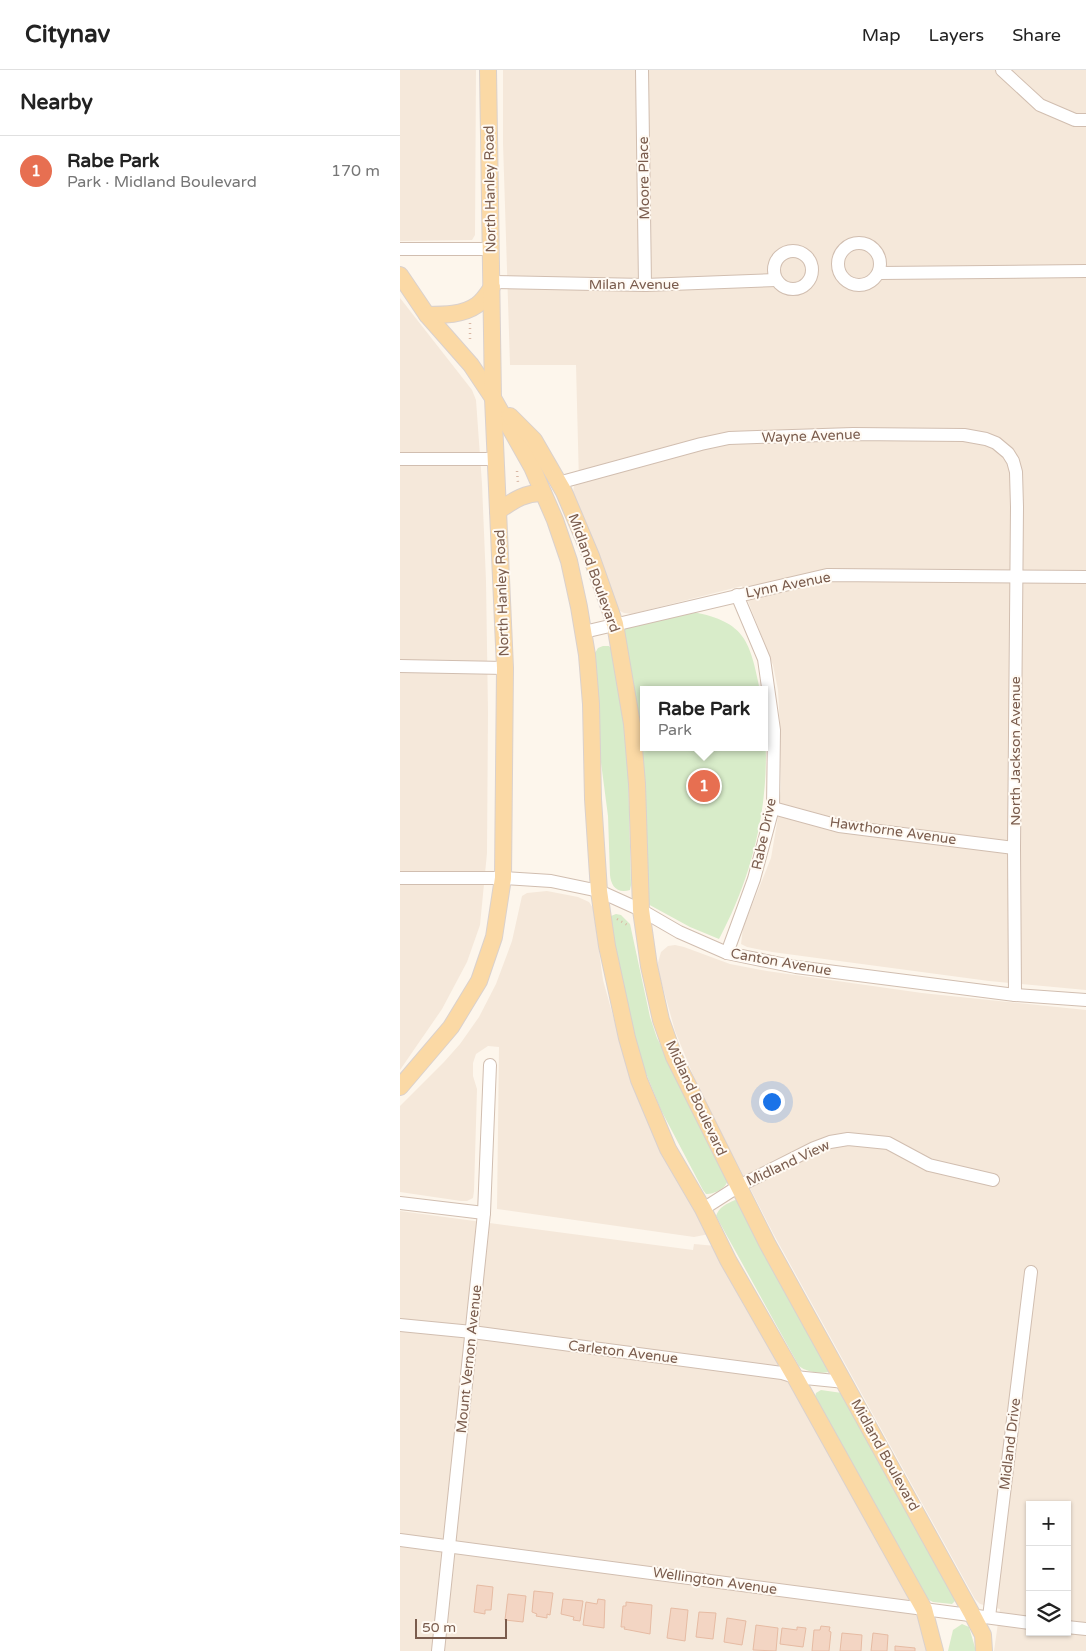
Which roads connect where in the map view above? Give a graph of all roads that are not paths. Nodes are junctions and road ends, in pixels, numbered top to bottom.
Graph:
1 (488, 70) edge
2 (642, 70) edge
3 (1002, 70) edge
4 (1086, 120) edge
5 (400, 249) edge
6 (490, 249) junction
7 (1086, 271) edge
8 (879, 273) dead end
9 (400, 275) edge
10 (776, 280) dead end
11 (492, 285) junction
12 (645, 285) junction
13 (427, 315) junction
14 (493, 398) junction
15 (400, 459) edge
16 (496, 459) junction
17 (558, 482) junction
18 (543, 493) junction
19 (1017, 507) joint
20 (498, 511) junction
21 (1016, 577) junction
22 (1086, 577) edge
23 (737, 595) junction
24 (615, 624) junction
25 (584, 632) junction
26 (400, 666) edge
27 (504, 668) junction
28 (768, 686) edge
29 (768, 687) edge
30 (773, 808) junction
31 (1014, 848) junction
32 (400, 878) edge
33 (503, 878) junction
34 (599, 891) junction
35 (641, 910) junction
36 (727, 953) junction
37 (1015, 995) junction
38 (1086, 1000) edge
39 (490, 1065) dead end
40 (400, 1087) edge
41 (993, 1180) dead end
42 (739, 1186) junction
43 (400, 1203) edge
44 (703, 1209) junction
45 (484, 1213) junction
46 (1031, 1272) dead end
47 (400, 1325) edge
48 (472, 1332) junction
49 (795, 1377) junction
50 (845, 1382) junction
51 (400, 1540) edge
52 (450, 1546) junction
53 (924, 1609) junction
54 (972, 1614) junction
55 (989, 1617) junction
56 (1026, 1622) edge
57 (1071, 1627) edge
58 (1086, 1629) edge
59 (438, 1651) edge
60 (935, 1651) edge
61 (984, 1651) edge

1 - 6 main road, North Hanley Road
2 - 12 street, Moore Place
3 - 4 street
5 - 6 street
6 - 11 main road, North Hanley Road
7 - 8 street
9 - 13 main road, Midland Boulevard
10 - 12 street, Milan Avenue
11 - 12 street, Milan Avenue
11 - 13 main road
11 - 14 main road, North Hanley Road
13 - 14 main road, Midland Boulevard
14 - 16 main road, North Hanley Road
14 - 17 main road, Midland Boulevard
14 - 18 main road, Midland Boulevard
15 - 16 street
16 - 20 main road, North Hanley Road
17 - 19 street, Wayne Avenue
17 - 24 main road, Midland Boulevard
18 - 20 main road
18 - 25 main road, Midland Boulevard
19 - 21 street, North Jackson Avenue
20 - 27 main road, North Hanley Road
21 - 22 street, Lynn Avenue
21 - 23 street, Lynn Avenue
21 - 31 street, North Jackson Avenue
23 - 24 street, Lynn Avenue
23 - 28 street, Rabe Drive
24 - 25 street, Lynn Avenue
24 - 35 main road, Midland Boulevard
25 - 34 main road, Midland Boulevard
26 - 27 street
27 - 33 main road, North Hanley Road
29 - 30 street, Rabe Drive
30 - 31 street, Hawthorne Avenue
30 - 36 street, Rabe Drive
31 - 37 street, North Jackson Avenue
32 - 33 street, Canton Avenue
33 - 34 street, Canton Avenue
33 - 40 main road, North Hanley Road
34 - 35 street, Canton Avenue
34 - 44 main road, Midland Boulevard
35 - 36 street, Canton Avenue
35 - 42 main road, Midland Boulevard
36 - 37 street, Canton Avenue
37 - 38 street, Canton Avenue
39 - 45 street, Mount Vernon Avenue
41 - 42 street, Midland View
42 - 44 street, Midland View
42 - 50 main road, Midland Boulevard
43 - 45 street
44 - 49 main road, Midland Boulevard
45 - 48 street, Mount Vernon Avenue
46 - 55 street, Midland Drive
47 - 48 street, Carleton Avenue
48 - 49 street, Carleton Avenue
48 - 52 street, Mount Vernon Avenue
49 - 50 street, Carleton Avenue
49 - 53 main road, Midland Boulevard
50 - 54 main road, Midland Boulevard
51 - 52 street, Wellington Avenue
52 - 53 street, Wellington Avenue
52 - 59 street, Mount Vernon Avenue
53 - 54 street, Wellington Avenue
53 - 60 main road, Midland Boulevard
54 - 55 street, Wellington Avenue
54 - 61 main road, Midland Boulevard
55 - 56 street, Wellington Avenue
57 - 58 street

